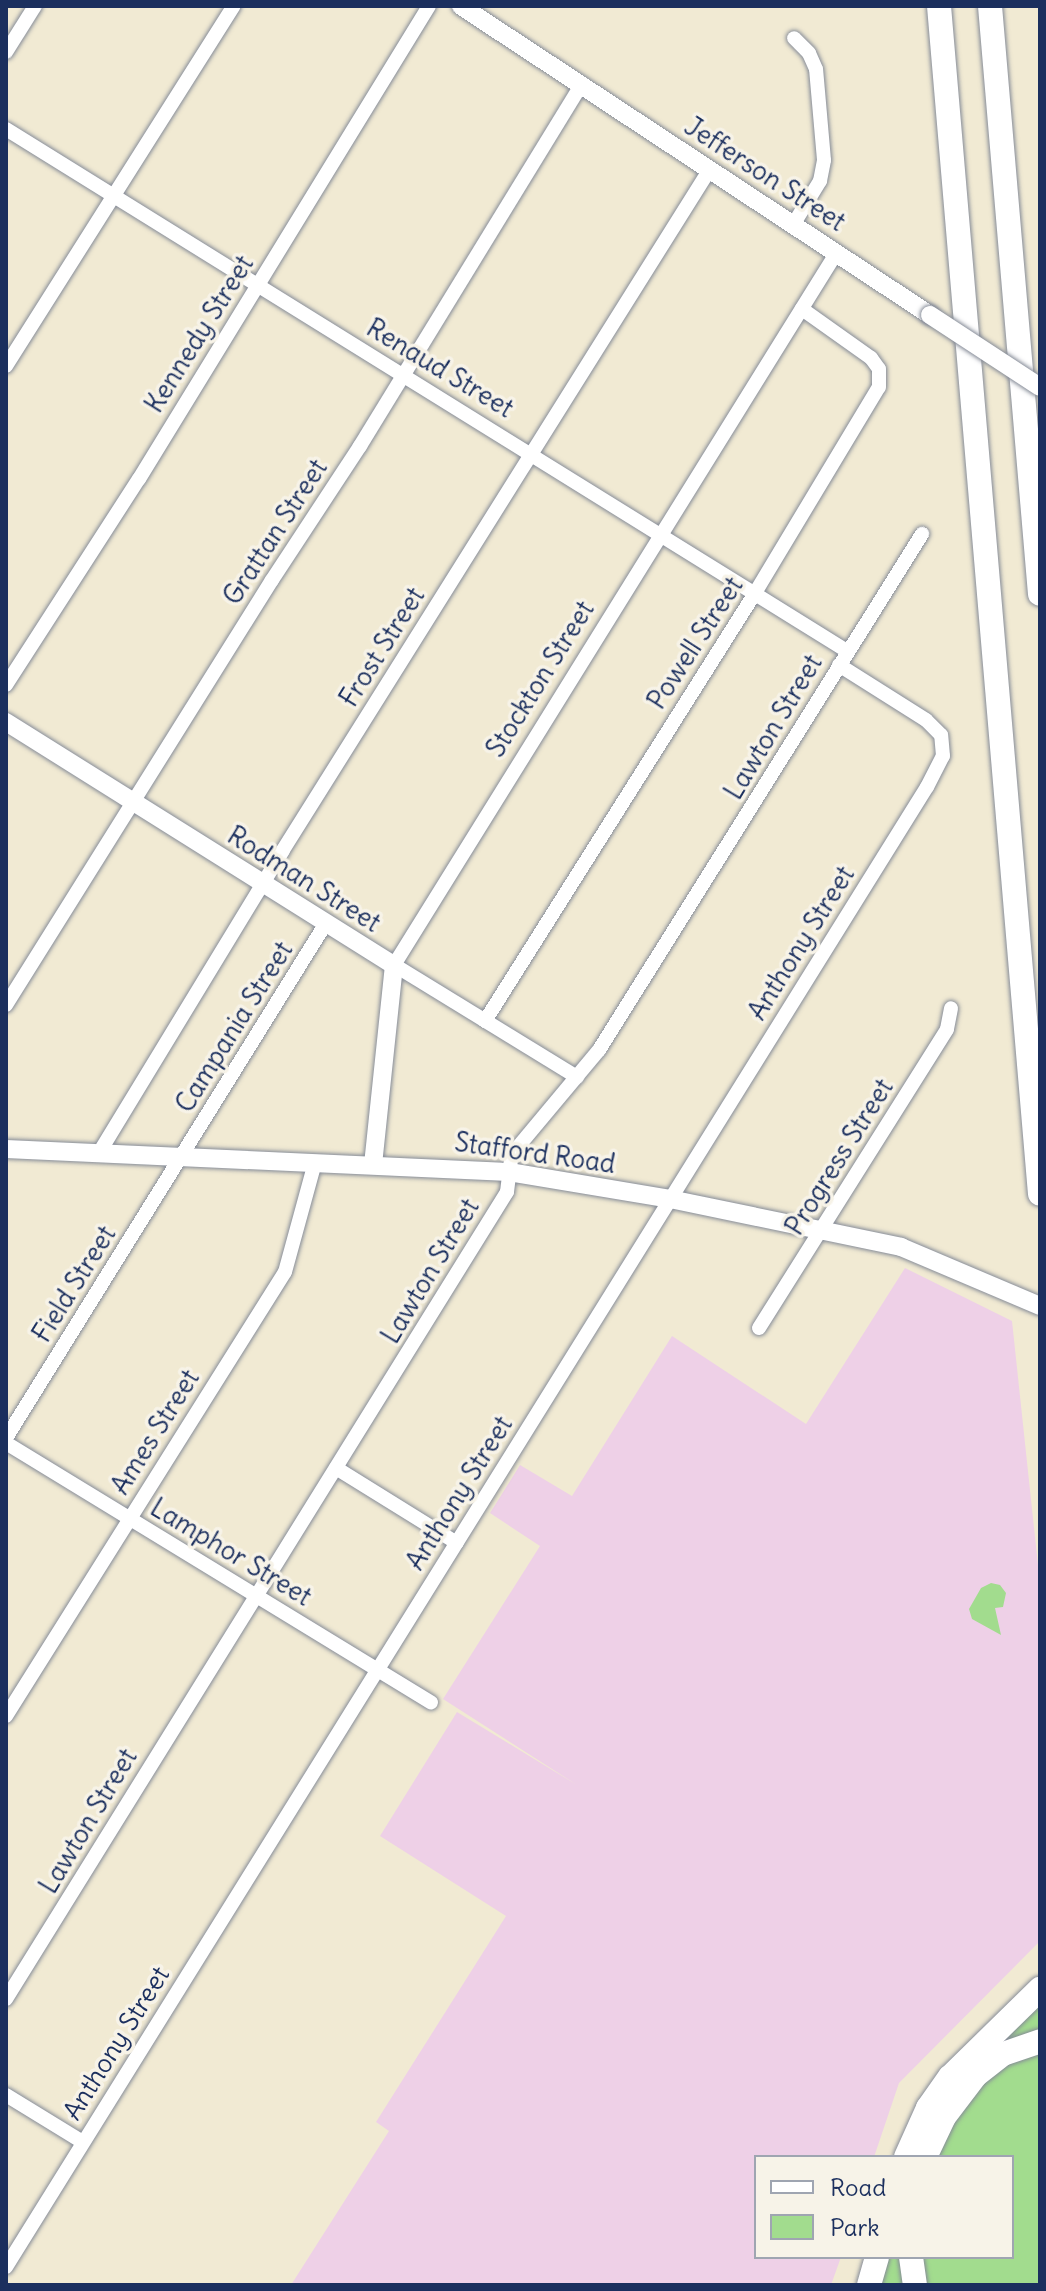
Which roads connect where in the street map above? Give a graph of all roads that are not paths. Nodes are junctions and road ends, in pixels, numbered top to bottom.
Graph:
1 (35, 6) edge
2 (234, 6) edge
3 (429, 6) edge
4 (461, 6) edge
5 (939, 6) edge
6 (990, 6) edge
7 (794, 38) dead end
8 (6, 52) edge
9 (582, 84) junction
10 (6, 129) edge
11 (710, 169) junction
12 (115, 196) junction
13 (793, 225) junction
14 (837, 252) junction
15 (258, 285) junction
16 (802, 309) junction
17 (6, 366) edge
18 (404, 374) junction
19 (1040, 387) edge
20 (533, 454) junction
21 (922, 534) dead end
22 (661, 536) junction
23 (755, 593) junction
24 (1040, 594) edge
25 (843, 658) junction
26 (6, 685) edge
27 (6, 722) edge
28 (943, 742) joint
29 (133, 803) junction
30 (262, 884) junction
31 (326, 923) junction
32 (394, 965) junction
33 (6, 1005) edge
34 (951, 1008) dead end
35 (485, 1021) junction
36 (577, 1077) junction
37 (8, 1153) edge
38 (99, 1153) junction
39 (183, 1156) junction
40 (315, 1162) junction
41 (373, 1164) junction
42 (509, 1172) junction
43 (1040, 1194) edge
44 (670, 1199) junction
45 (821, 1231) junction
46 (1040, 1306) edge
47 (759, 1328) dead end
48 (6, 1440) edge
49 (336, 1468) junction
50 (130, 1518) junction
51 (457, 1543) junction
52 (258, 1596) junction
53 (377, 1669) junction
54 (431, 1702) dead end
55 (6, 1716) edge
56 (1040, 1989) edge
57 (6, 1999) edge
58 (1040, 2041) edge
59 (6, 2095) edge
60 (81, 2141) junction
61 (907, 2155) edge
62 (926, 2155) edge
63 (876, 2259) edge
64 (911, 2259) edge
65 (6, 2267) edge
66 (869, 2285) edge
67 (915, 2285) edge

1 - 8 street
2 - 12 street
3 - 15 street, Kennedy Street
4 - 9 street, Jefferson Street
5 - 43 highway
6 - 24 highway
7 - 13 street
9 - 11 street, Jefferson Street
9 - 18 street, Grattan Street
10 - 12 street, Renaud Street
11 - 13 street, Jefferson Street
11 - 20 street, Frost Street
12 - 15 street, Renaud Street
12 - 17 street
13 - 14 street, Jefferson Street
14 - 16 street, Stockton Street
14 - 19 street, Jefferson Street, bridge
15 - 18 street, Renaud Street
15 - 26 street, Kennedy Street
16 - 22 street, Stockton Street
16 - 23 street, Powell Street
18 - 20 street, Renaud Street
18 - 29 street, Grattan Street
20 - 22 street, Renaud Street
20 - 30 street, Frost Street
21 - 25 street, Lawton Street
22 - 23 street, Renaud Street
22 - 32 street, Stockton Street
23 - 25 street, Renaud Street
23 - 35 street, Powell Street
25 - 28 street, Renaud Street
25 - 36 street, Lawton Street
27 - 29 street, Rodman Street
28 - 44 street, Anthony Street
29 - 30 street, Rodman Street
29 - 33 street, Grattan Street
30 - 31 street, Rodman Street
30 - 38 street, Frost Street
31 - 32 street, Rodman Street
31 - 39 street, Campania Street
32 - 35 street, Rodman Street
32 - 41 street, Stockton Street
34 - 45 street, Progress Street
35 - 36 street, Rodman Street
36 - 42 street, Lawton Street
37 - 38 street, Stafford Road
38 - 39 street, Stafford Road
39 - 40 street, Stafford Road
39 - 48 street, Field Street
40 - 41 street, Stafford Road
40 - 50 street, Ames Street
41 - 42 street, Stafford Road
42 - 44 street, Stafford Road
42 - 49 street, Lawton Street
44 - 45 street, Stafford Road
44 - 51 street, Anthony Street
45 - 46 street, Stafford Road
45 - 47 street, Progress Street
48 - 50 street, Lamphor Street
49 - 51 street
49 - 52 street, Lawton Street
50 - 52 street, Lamphor Street
50 - 55 street, Ames Street
51 - 53 street, Anthony Street
52 - 53 street, Lamphor Street
52 - 57 street, Lawton Street
53 - 54 street, Lamphor Street
53 - 60 street, Anthony Street
56 - 61 highway
58 - 62 highway
59 - 60 street
60 - 65 street, Anthony Street
63 - 66 highway
64 - 67 highway

